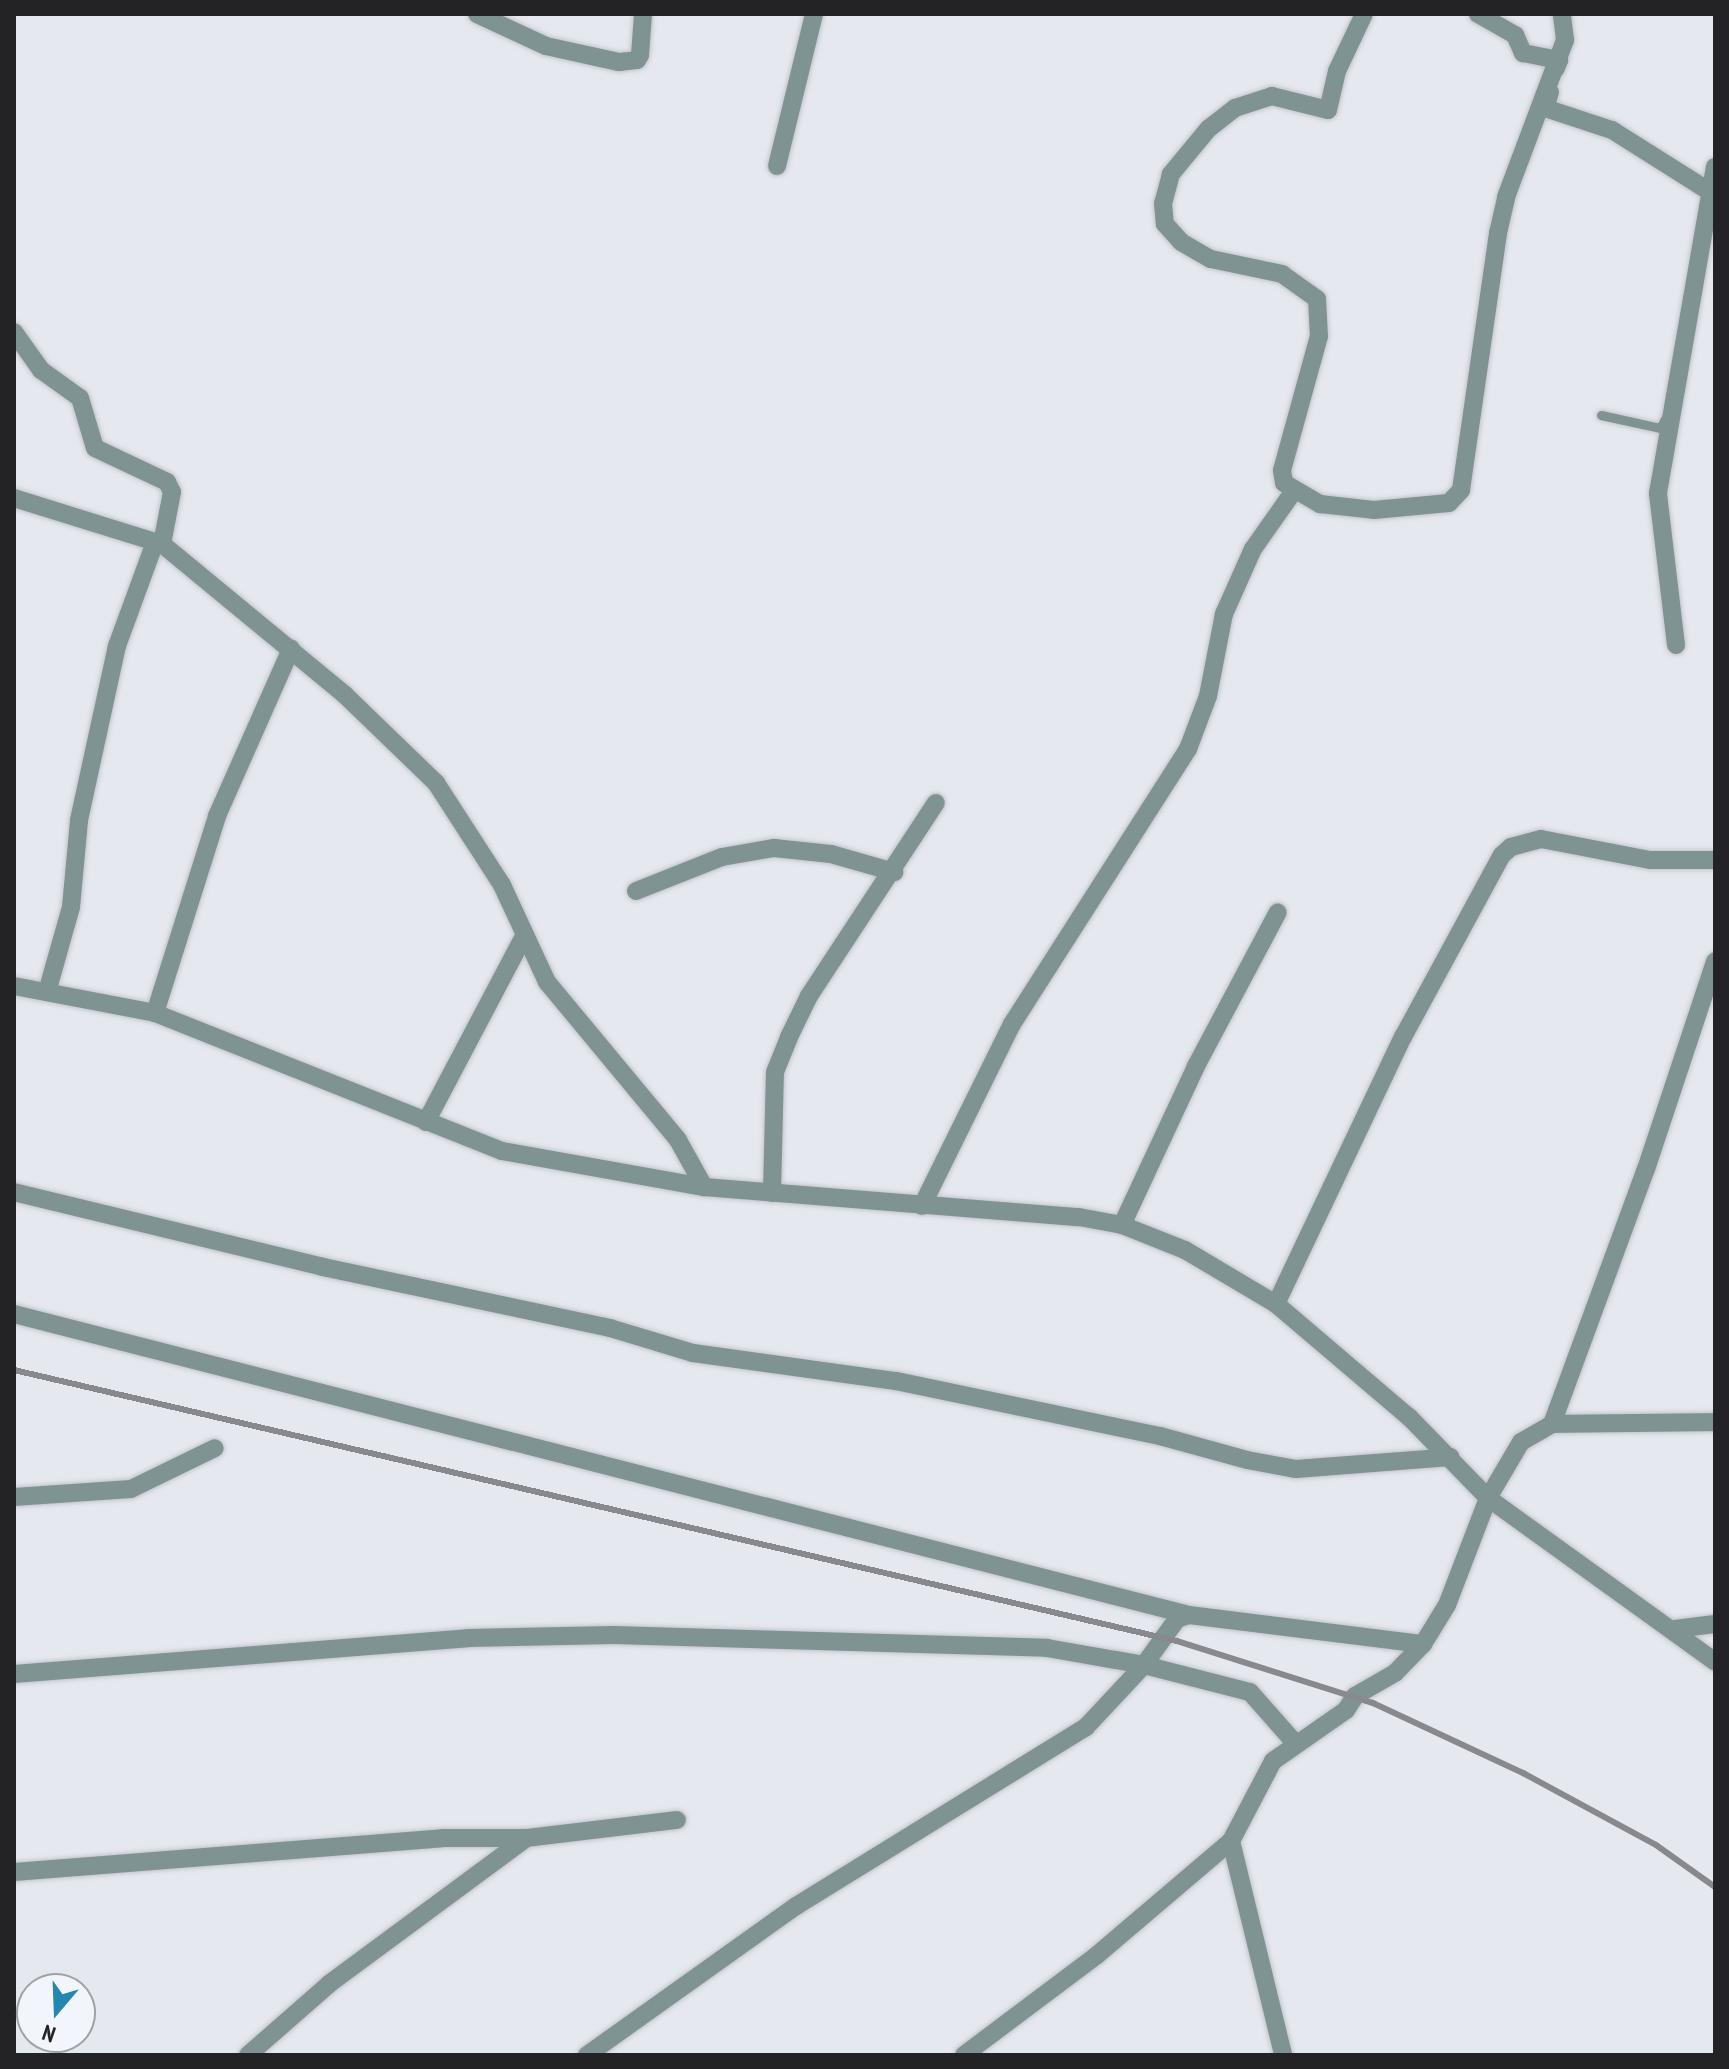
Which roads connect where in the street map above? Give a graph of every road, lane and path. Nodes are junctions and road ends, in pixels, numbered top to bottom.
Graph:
1 (477, 14) edge
2 (643, 14) edge
3 (814, 14) edge
4 (1364, 14) edge
5 (1478, 14) edge
6 (1562, 14) edge
7 (1559, 60) junction
8 (777, 166) dead end
9 (1715, 167) edge
10 (1709, 191) junction
11 (14, 332) edge
12 (1672, 405) junction
13 (1601, 415) dead end
14 (1293, 492) junction
15 (14, 498) edge
16 (158, 543) junction
17 (1676, 645) dead end
18 (291, 649) junction
19 (936, 803) dead end
20 (1715, 860) edge
21 (894, 872) junction
22 (636, 891) dead end
23 (1278, 912) dead end
24 (523, 938) junction
25 (1715, 961) edge
26 (14, 986) edge
27 (47, 992) junction
28 (155, 1013) junction
29 (426, 1122) junction
30 (704, 1187) junction
31 (14, 1192) edge
32 (772, 1193) junction
33 (922, 1206) junction
34 (1122, 1225) junction
35 (1276, 1304) junction
36 (14, 1314) edge
37 (1715, 1422) edge
38 (1552, 1424) junction
39 (215, 1448) dead end
40 (1451, 1457) junction
41 (14, 1497) edge
42 (1488, 1498) junction
43 (1189, 1615) junction
44 (1715, 1624) edge
45 (1675, 1629) junction
46 (1423, 1644) junction
47 (1715, 1662) edge
48 (1144, 1665) junction
49 (14, 1674) edge
50 (1296, 1744) junction
51 (677, 1820) dead end
52 (526, 1838) junction
53 (1231, 1841) junction
54 (14, 1872) edge
55 (248, 2055) edge
56 (587, 2055) edge
57 (964, 2055) edge
58 (1283, 2055) edge

1 - 2 street
3 - 8 street
4 - 14 street
5 - 7 street
6 - 7 street
7 - 10 street
7 - 14 street
9 - 10 street
10 - 12 street
11 - 16 street
12 - 13 lane
12 - 17 street
14 - 33 street
15 - 16 street
16 - 18 street
16 - 27 street
18 - 24 street
18 - 28 street
19 - 21 street
20 - 35 street
21 - 22 street
21 - 32 street
23 - 34 street
24 - 29 street
24 - 30 street
25 - 38 street
26 - 27 street
27 - 28 street
28 - 29 street
29 - 30 street
30 - 32 street
31 - 40 street
32 - 33 street
33 - 34 street
34 - 35 street
35 - 40 street
36 - 43 street
37 - 38 street
38 - 42 street
39 - 41 street
40 - 42 street
42 - 45 street
42 - 46 street
43 - 46 street
43 - 48 street
44 - 45 street
45 - 47 street
46 - 50 street
48 - 49 street
48 - 50 street
48 - 56 street
50 - 53 street
51 - 52 street
52 - 54 street
52 - 55 street
53 - 57 street
53 - 58 street

